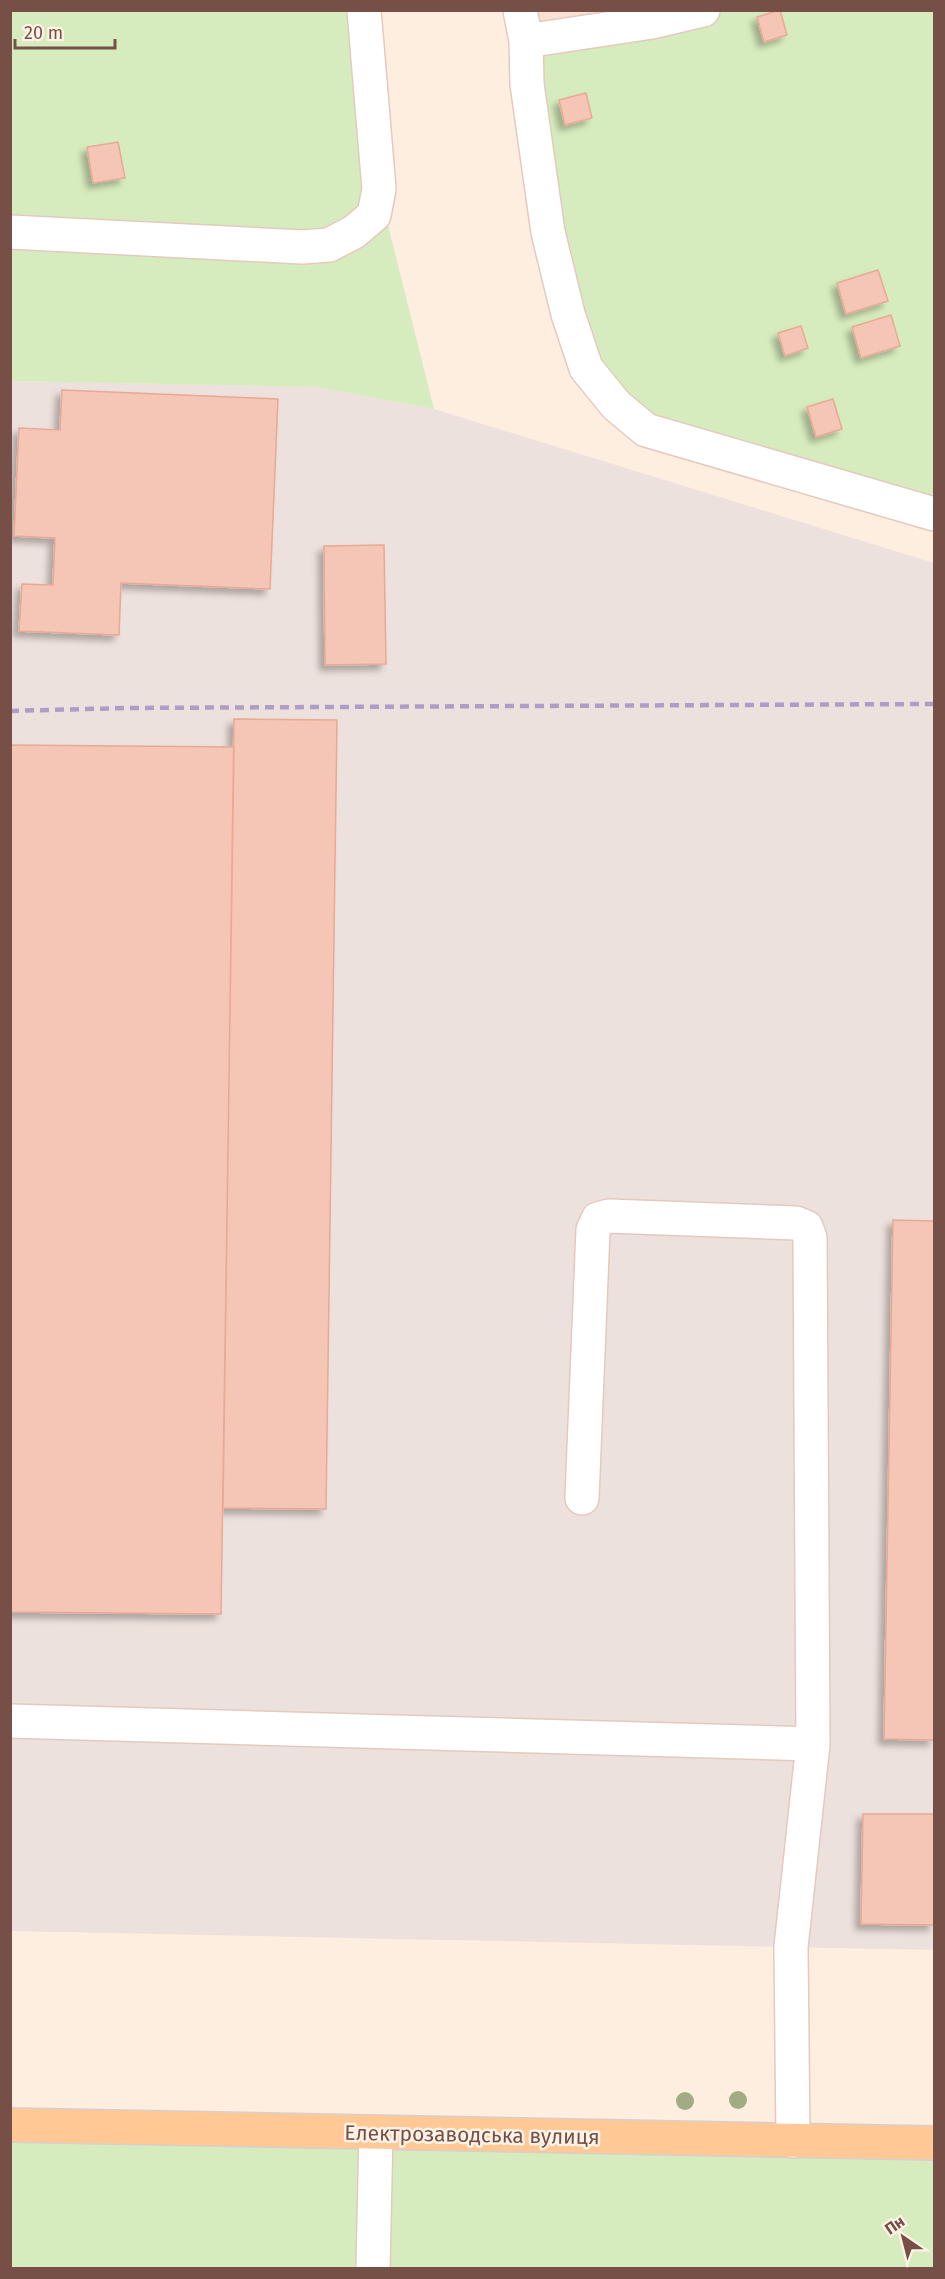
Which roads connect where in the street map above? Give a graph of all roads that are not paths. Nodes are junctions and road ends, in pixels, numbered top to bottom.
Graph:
1 (364, 10) edge
2 (703, 10) edge
3 (523, 26) edge
4 (10, 231) edge
5 (934, 514) edge
6 (582, 1498) dead end
7 (10, 1721) edge
8 (813, 1744) junction
9 (10, 2125) edge
10 (376, 2133) junction
11 (793, 2141) junction
12 (934, 2143) edge
13 (373, 2268) edge

1 - 4 street
2 - 3 street
3 - 5 street
6 - 8 street
7 - 8 street
8 - 11 street
9 - 10 main road, Електрозаводська вулиця
10 - 11 main road, Електрозаводська вулиця
10 - 13 street
11 - 12 main road, Електрозаводська вулиця

